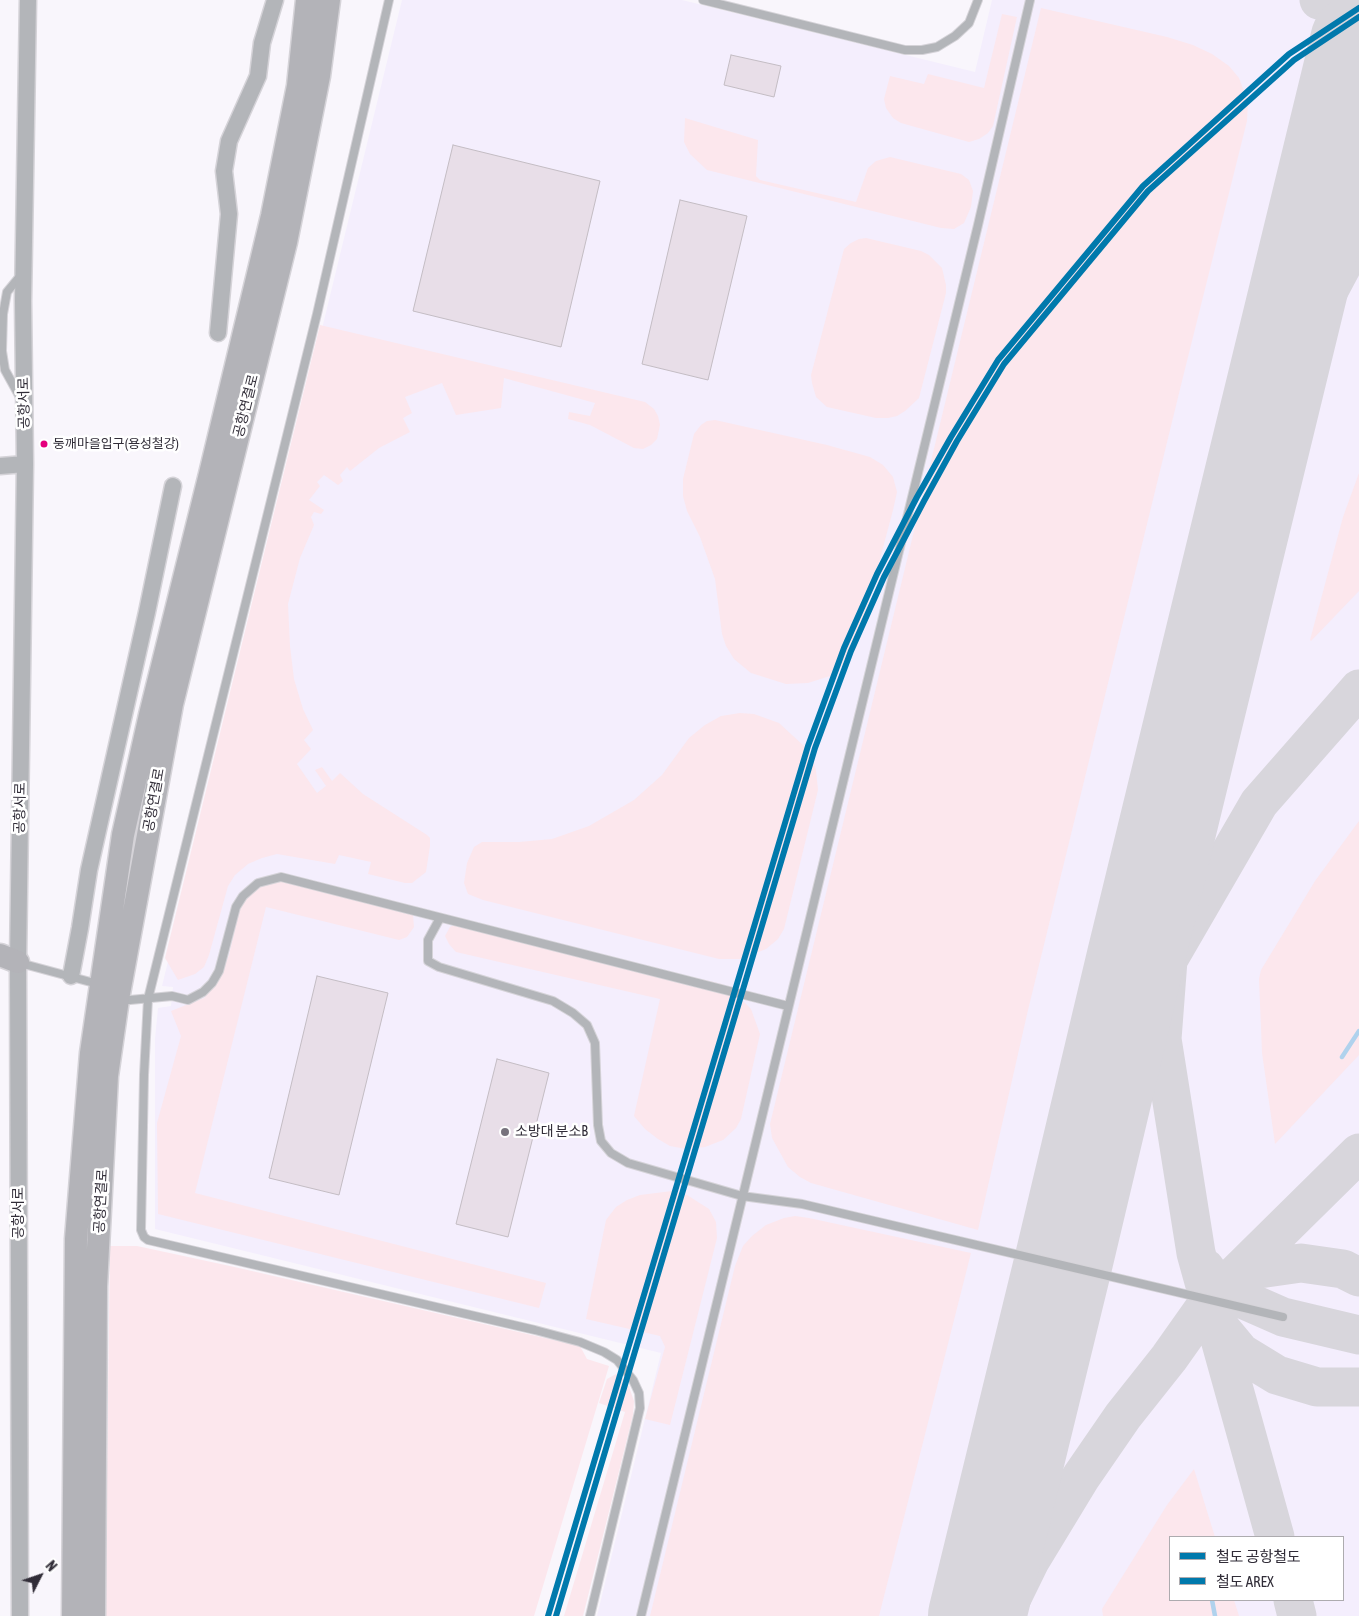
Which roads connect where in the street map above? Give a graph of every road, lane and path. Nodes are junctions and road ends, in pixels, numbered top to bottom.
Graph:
1 (28, 0) edge
2 (275, 0) edge
3 (307, 0) edge
4 (329, 0) edge
5 (389, 0) edge
6 (703, 0) edge
7 (978, 0) edge
8 (1030, 0) edge
9 (24, 271) junction
10 (7, 292) junction
11 (0, 298) edge
12 (218, 333) dead end
13 (2, 368) edge
14 (24, 405) junction
15 (25, 464) junction
16 (0, 466) edge
17 (173, 486) dead end
18 (440, 918) junction
19 (130, 940) junction
20 (9, 958) edge
21 (71, 976) junction
22 (101, 985) junction
23 (129, 992) junction
24 (148, 998) junction
25 (788, 1006) junction
26 (127, 1010) dead end
27 (124, 1019) dead end
28 (107, 1076) junction
29 (742, 1196) junction
30 (1283, 1317) dead end
31 (20, 1616) edge
32 (73, 1616) edge
33 (94, 1616) edge
34 (590, 1616) edge
35 (641, 1616) edge

1 - 9 street, 공항서로
2 - 12 street
3 - 22 street, 공항연결로
4 - 19 street, 공항연결로
5 - 24 lane
6 - 7 lane
8 - 25 lane
9 - 10 lane
9 - 14 street, 공항서로
10 - 11 lane
10 - 13 lane
13 - 14 lane
14 - 15 street, 공항서로
15 - 16 street
15 - 20 street, 공항서로
17 - 21 street
18 - 24 lane
18 - 25 lane
18 - 29 lane
19 - 23 lane
19 - 28 street, 공항연결로
20 - 21 lane
20 - 31 street, 공항서로
21 - 22 lane
22 - 32 street, 공항연결로
23 - 24 lane
23 - 26 lane
24 - 34 lane
25 - 29 lane
27 - 28 lane
28 - 33 street, 공항연결로
29 - 30 lane
29 - 35 lane

